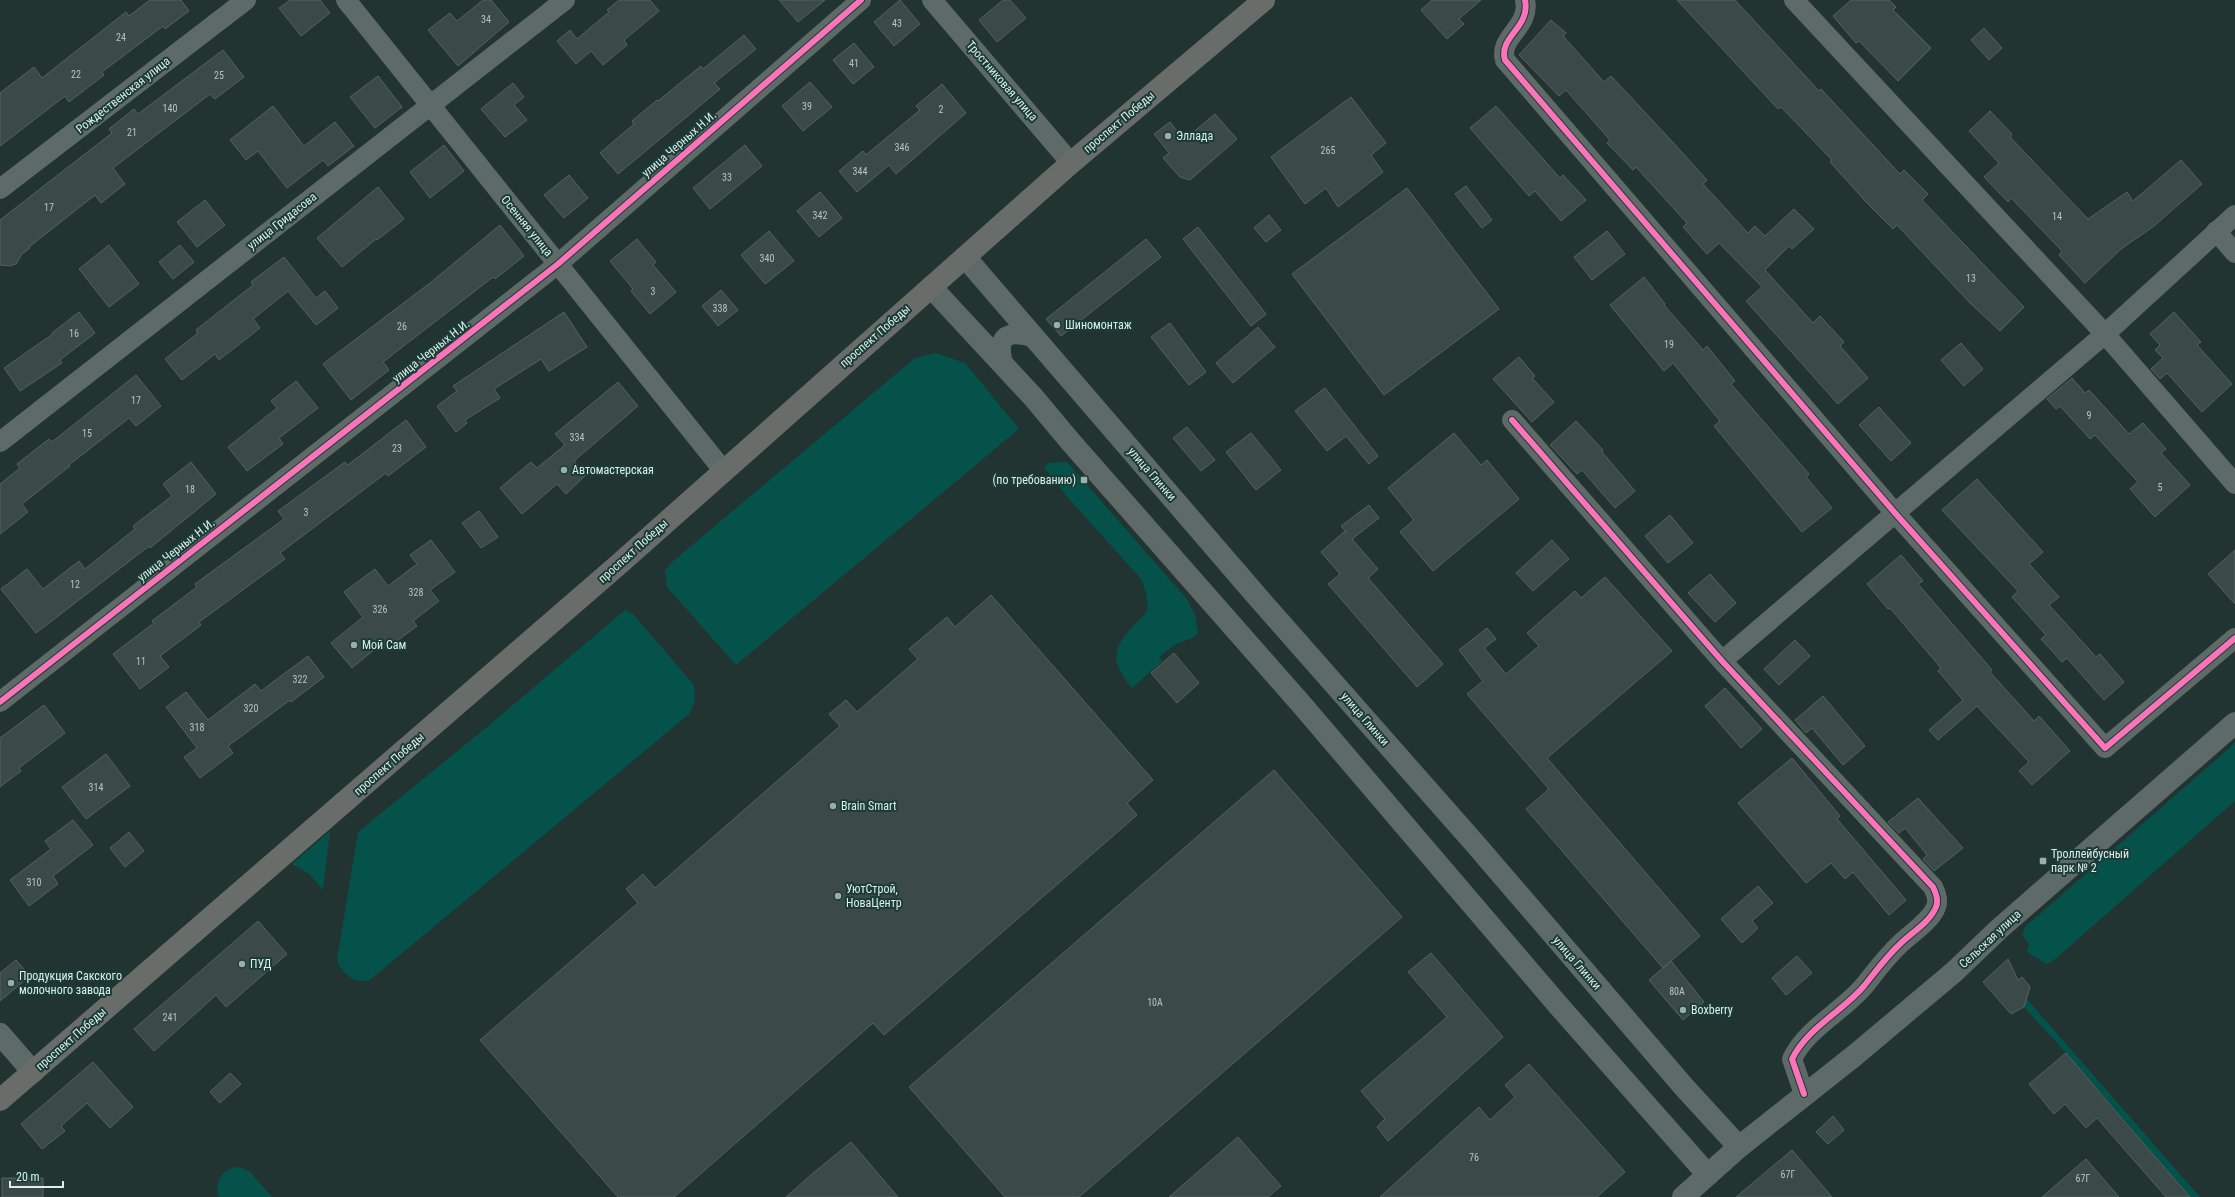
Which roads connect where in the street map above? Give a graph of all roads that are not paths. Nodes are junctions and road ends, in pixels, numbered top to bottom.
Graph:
1 (246, 0) edge
2 (346, 0) edge
3 (565, 0) edge
4 (861, 0) edge
5 (932, 0) edge
6 (1264, 0) edge
7 (1525, 0) edge
8 (1794, 0) edge
9 (430, 105) junction
10 (1071, 163) junction
11 (0, 190) edge
12 (2235, 215) edge
13 (2216, 231) junction
14 (2235, 253) edge
15 (965, 257) junction
16 (558, 264) junction
17 (931, 287) junction
18 (2105, 334) junction
19 (1034, 337) junction
20 (1003, 364) junction
21 (1512, 420) dead end
22 (0, 442) edge
23 (723, 470) junction
24 (2235, 484) edge
25 (1895, 513) junction
26 (2235, 638) edge
27 (1722, 661) junction
28 (0, 702) edge
29 (2235, 722) edge
30 (0, 1034) edge
31 (33, 1072) junction
32 (1804, 1094) junction
33 (0, 1100) edge
34 (1739, 1147) junction
35 (1708, 1175) junction
36 (1683, 1197) edge

1 - 11 street, Рождественская улица
2 - 9 street, Осенняя улица
3 - 9 street, улица Гридасова
4 - 16 street, улица Черных Н.И.
5 - 10 street, Тростниковая улица
6 - 10 main road, проспект Победы
7 - 25 street
8 - 18 street
9 - 16 street, Осенняя улица
9 - 22 street, улица Гридасова
10 - 15 main road, проспект Победы
12 - 13 street
13 - 14 street
13 - 18 street
15 - 17 main road, проспект Победы
15 - 19 main road, улица Глинки
16 - 23 street, Осенняя улица
16 - 28 street, улица Черных Н.И.
17 - 20 main road
17 - 23 main road, проспект Победы
18 - 24 street
18 - 25 street
19 - 20 street
19 - 34 main road, улица Глинки
20 - 35 main road
21 - 27 street
23 - 31 main road, проспект Победы
25 - 26 street
25 - 27 street
27 - 32 street
29 - 32 main road, Сельская улица
30 - 31 main road
31 - 33 main road, проспект Победы
32 - 34 main road, Сельская улица
34 - 35 main road
35 - 36 main road

